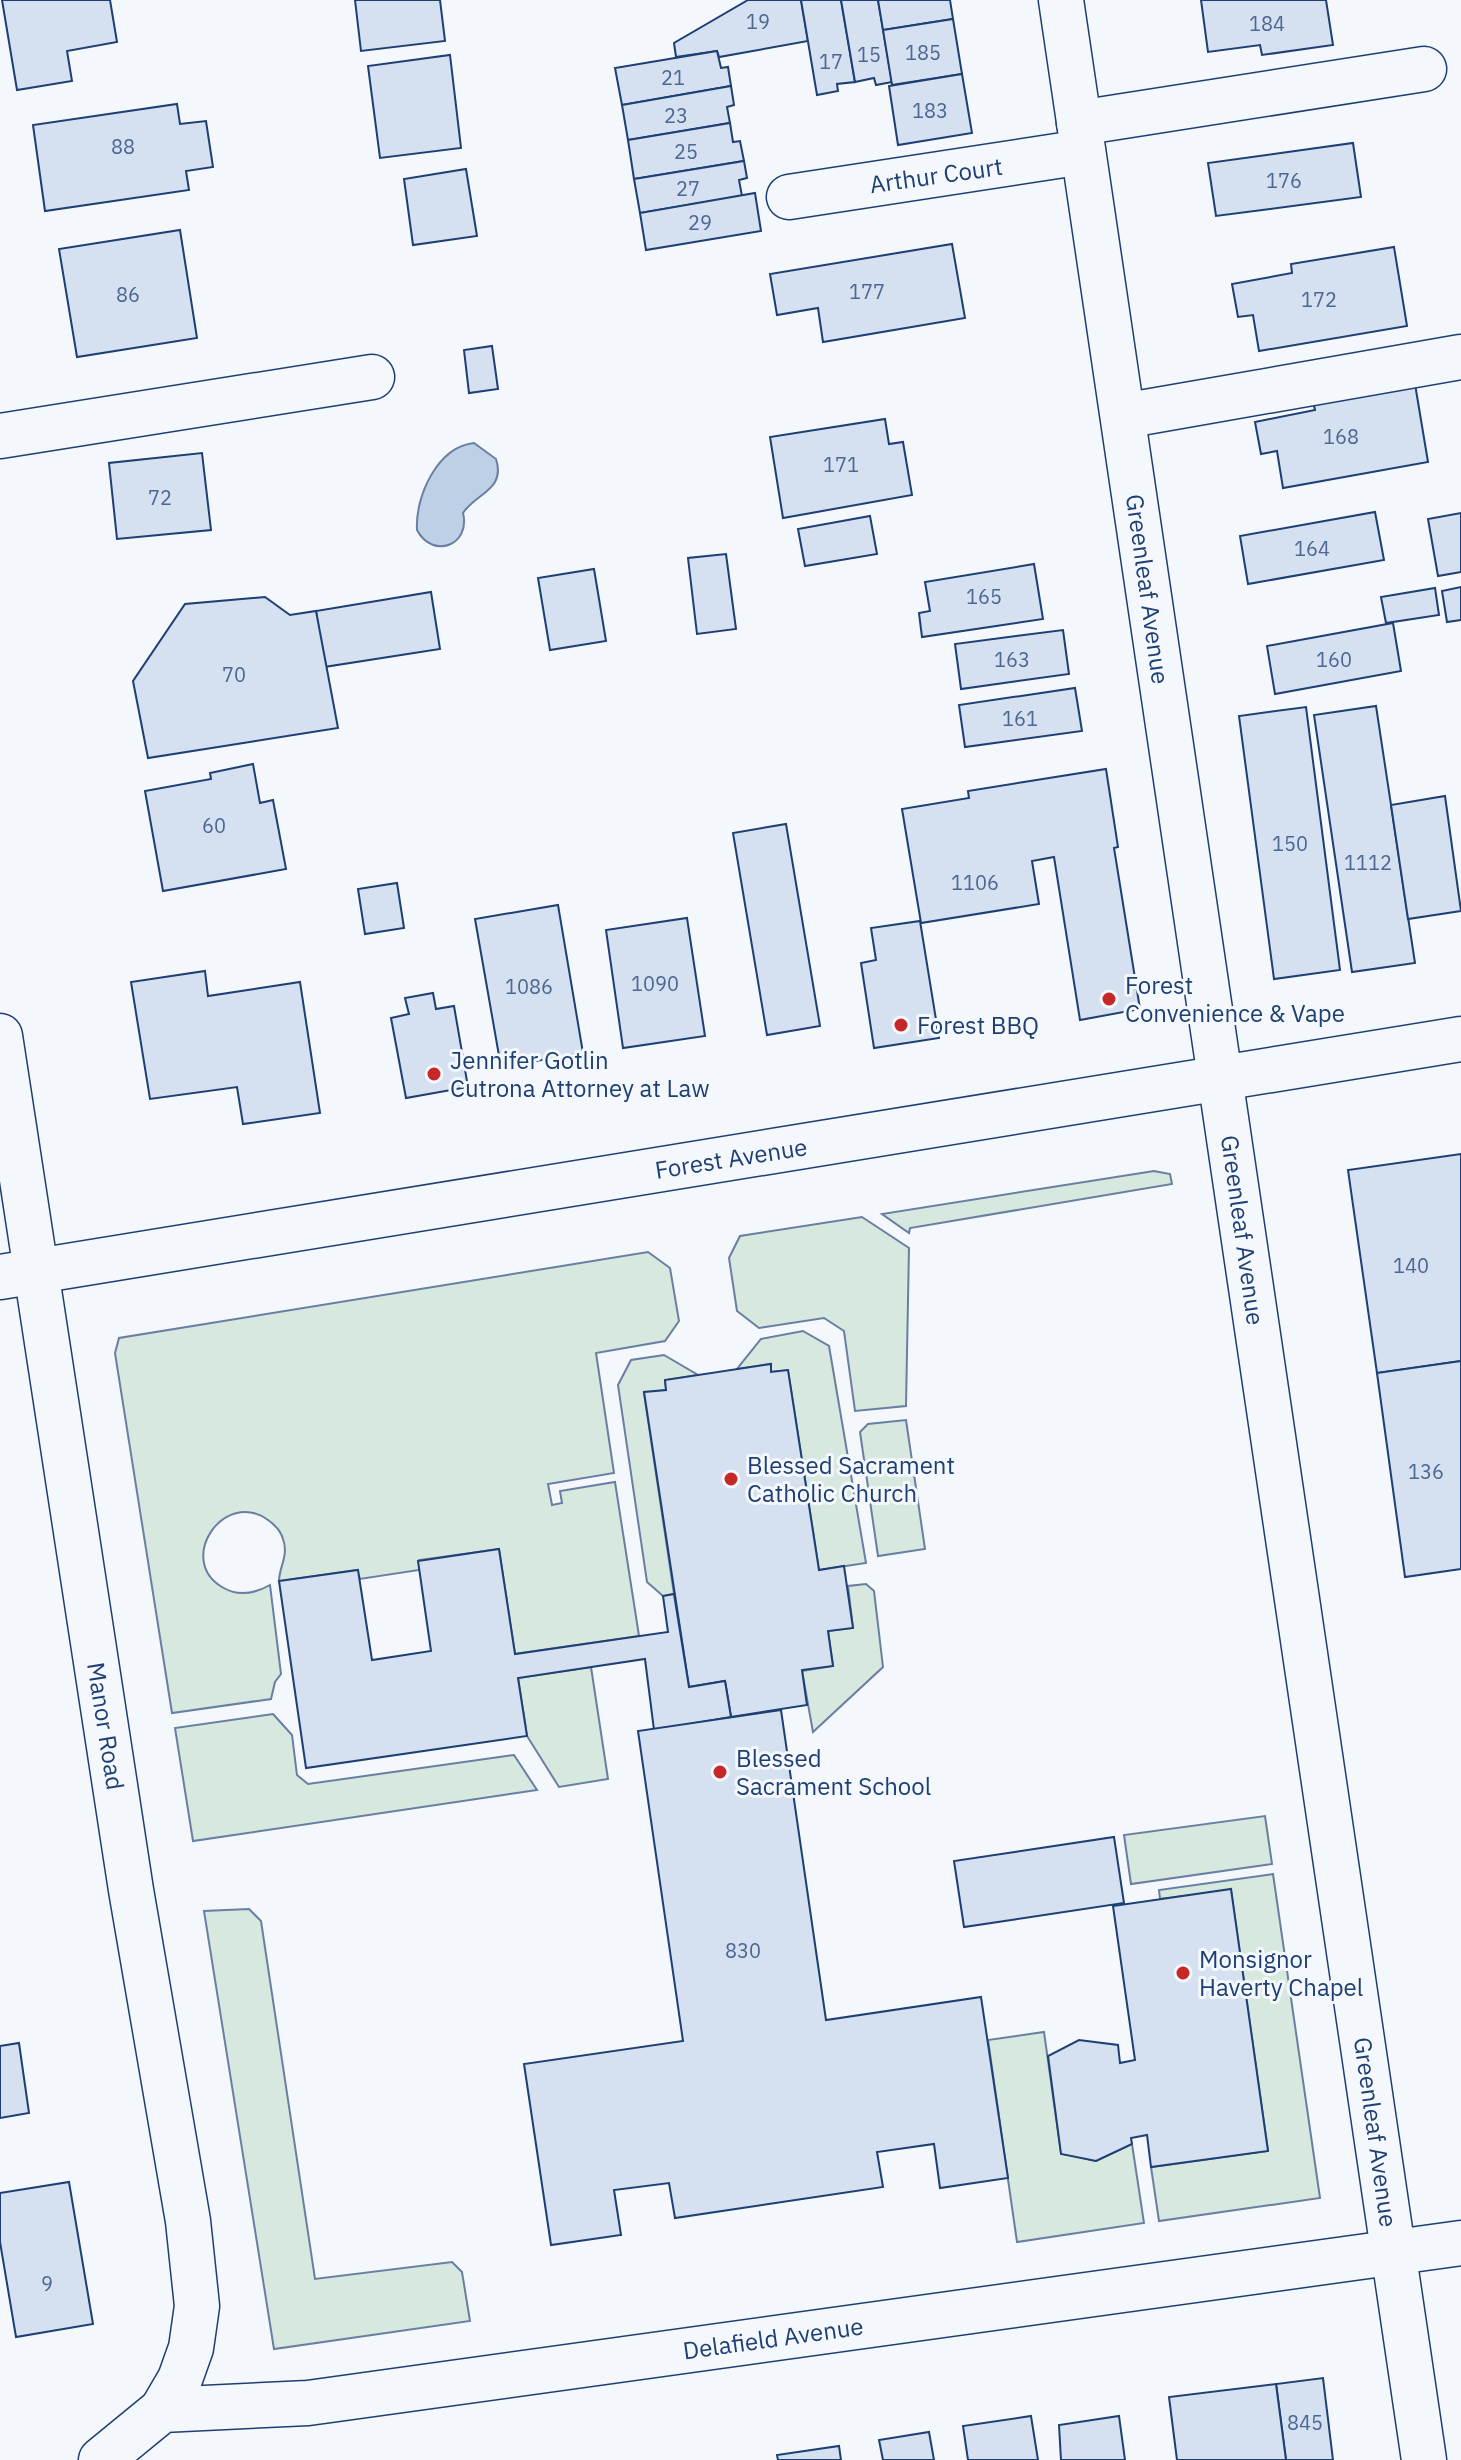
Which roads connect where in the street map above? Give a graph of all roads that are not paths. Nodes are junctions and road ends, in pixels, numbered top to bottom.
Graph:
1 (1061, 0) edge
2 (1424, 69) dead end
3 (1081, 138) junction
4 (789, 197) dead end
5 (1461, 357) edge
6 (372, 377) dead end
7 (1123, 416) junction
8 (0, 436) edge
9 (0, 1036) edge
10 (1461, 1039) edge
11 (1221, 1078) junction
12 (18, 1274) edge
13 (1461, 2243) edge
14 (1394, 2253) junction
15 (162, 2410) junction
16 (101, 2460) edge
17 (1424, 2460) edge

1 - 3 street, Greenleaf Avenue
2 - 3 street, Arthur Court
3 - 4 street, Arthur Court
3 - 7 street, Greenleaf Avenue
5 - 7 street
6 - 8 street
7 - 11 street, Greenleaf Avenue
9 - 12 street, Manor Road
10 - 11 street, Forest Avenue
11 - 12 street, Forest Avenue
11 - 14 street, Greenleaf Avenue
12 - 15 street, Manor Road
13 - 14 street, Delafield Avenue
14 - 15 street, Delafield Avenue
14 - 17 street, Greenleaf Avenue
15 - 16 street

